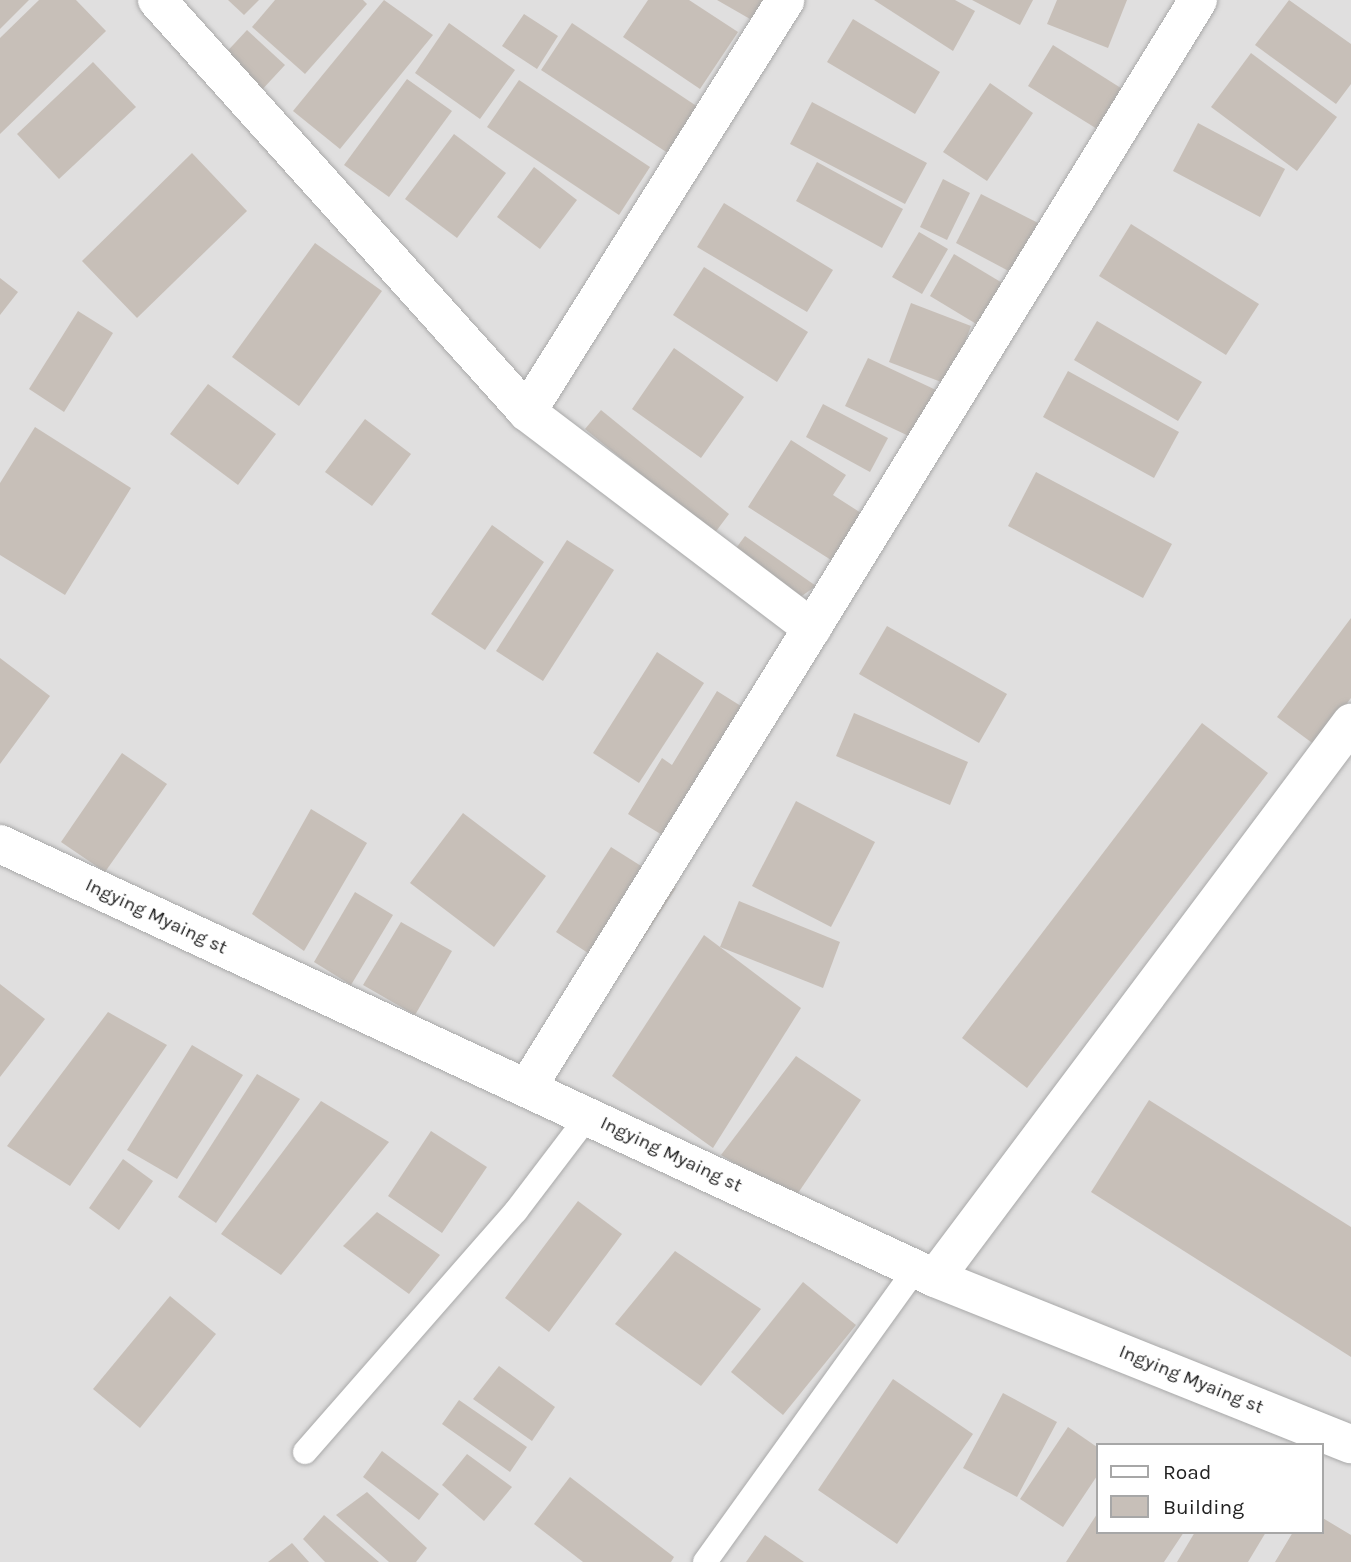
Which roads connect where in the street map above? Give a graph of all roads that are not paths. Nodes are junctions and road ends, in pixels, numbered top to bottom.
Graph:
1 (157, 0) edge
2 (785, 0) edge
3 (1198, 0) edge
4 (527, 412) junction
5 (812, 628) junction
6 (1351, 723) edge
7 (0, 844) edge
8 (527, 1088) junction
9 (588, 1116) junction
10 (925, 1273) junction
11 (1351, 1444) edge
12 (306, 1452) dead end
13 (705, 1562) edge

1 - 4 street
2 - 4 street
3 - 5 street
4 - 5 street
5 - 8 street
6 - 10 street
7 - 8 street, Ingying Myaing st
8 - 9 street, Ingying Myaing st
9 - 10 street, Ingying Myaing st
9 - 12 lane
10 - 11 street, Ingying Myaing st
10 - 13 lane

